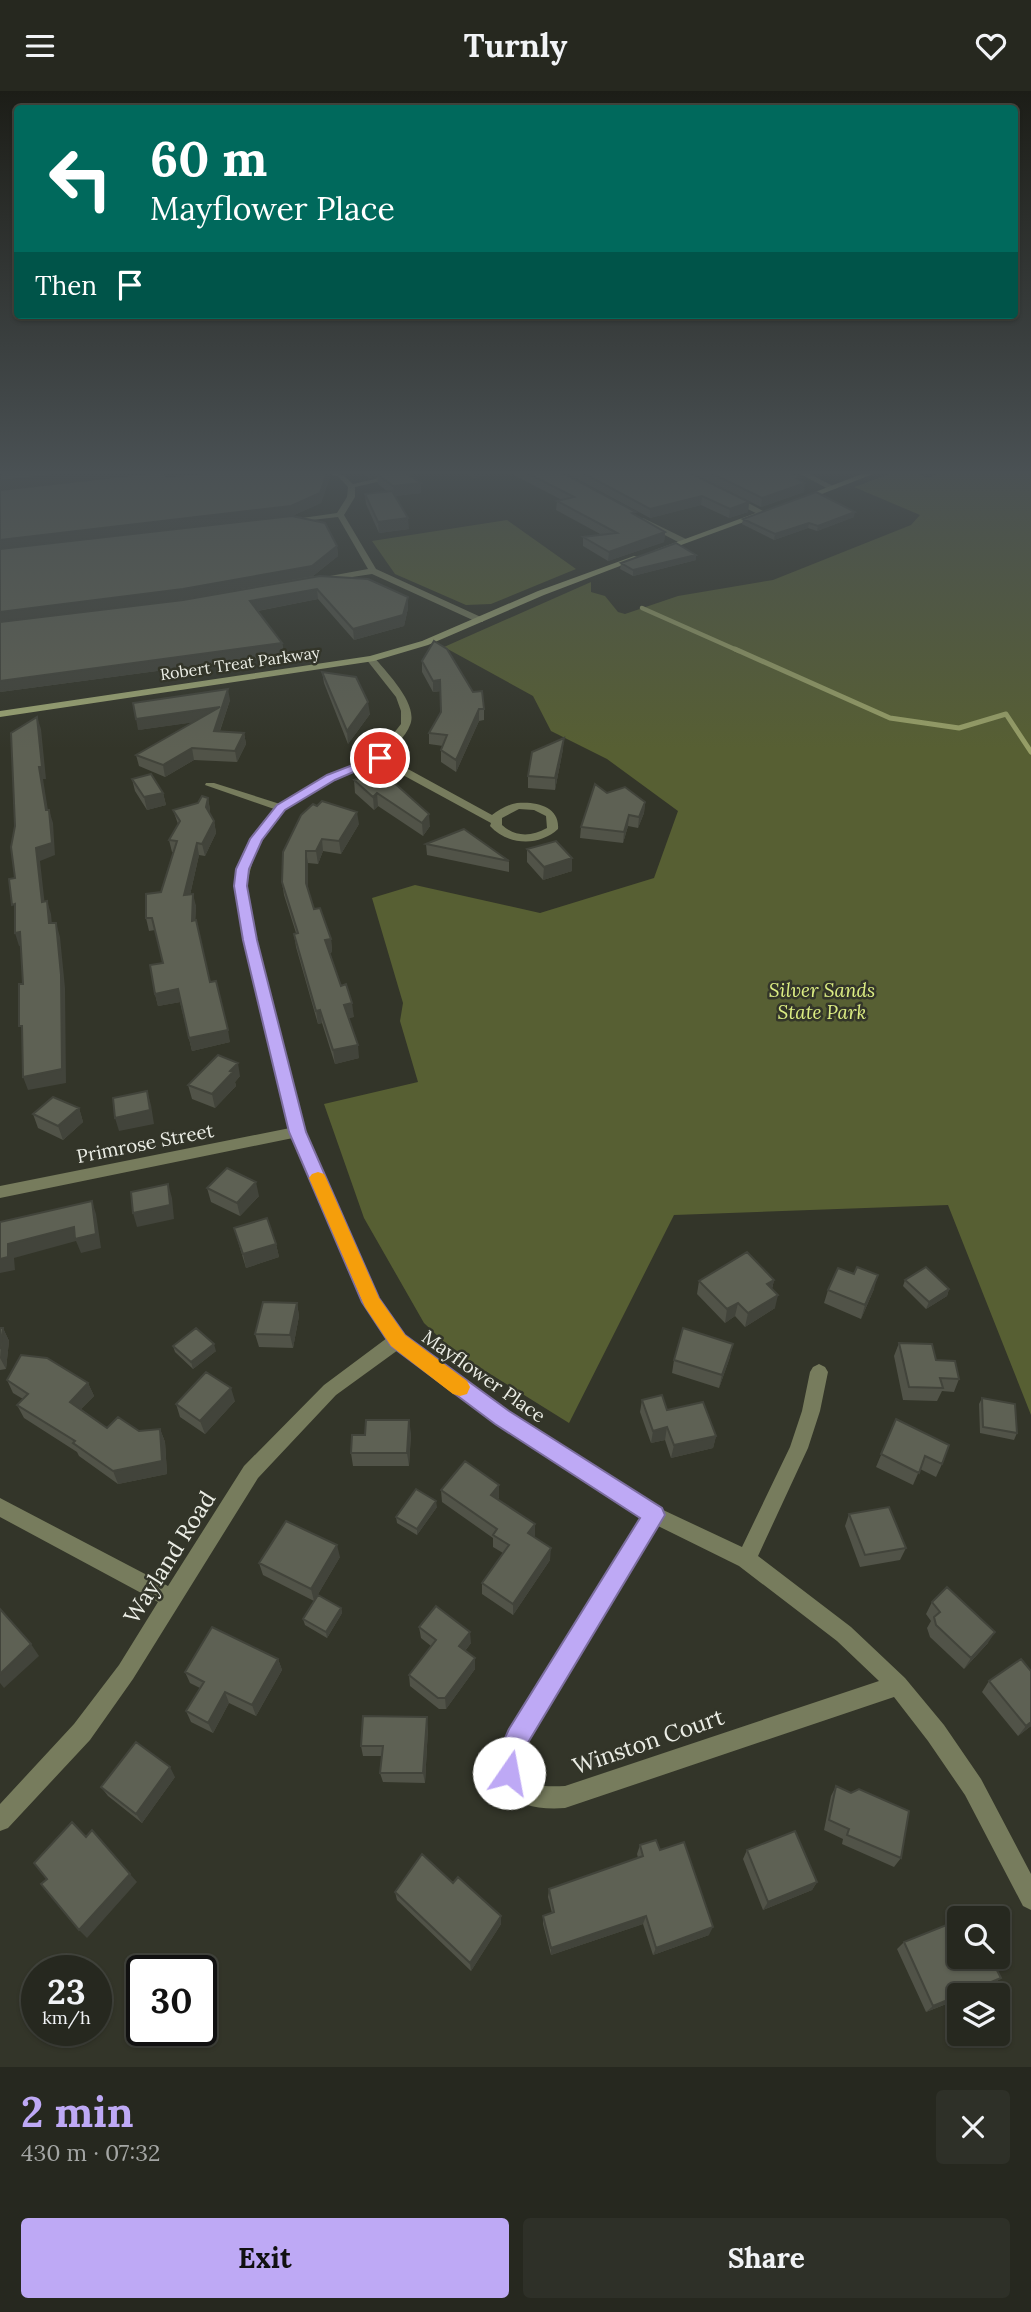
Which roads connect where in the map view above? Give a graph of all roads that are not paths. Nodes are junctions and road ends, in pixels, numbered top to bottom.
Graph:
1 (369, 564) edge
2 (620, 564) edge
3 (373, 571) junction
4 (306, 583) edge
5 (480, 620) junction
6 (371, 659) junction
7 (0, 714) edge
8 (380, 758) junction
9 (210, 785) dead end
10 (281, 808) junction
11 (495, 821) junction
12 (298, 1132) junction
13 (0, 1192) edge
14 (398, 1340) junction
15 (819, 1372) dead end
16 (0, 1507) edge
17 (654, 1515) junction
18 (746, 1559) junction
19 (173, 1599) junction
20 (898, 1685) junction
21 (0, 1820) edge
22 (1031, 1898) edge

1 - 3 street
2 - 5 street, Robert Treat Parkway
3 - 4 street
3 - 5 street
5 - 6 street, Robert Treat Parkway
6 - 7 street, Robert Treat Parkway
6 - 8 street
8 - 10 street, Mayflower Place
8 - 11 street
9 - 10 street
10 - 12 street, Mayflower Place
11 - 11 street
12 - 13 street, Primrose Street
12 - 14 street, Mayflower Place
14 - 17 street, Mayflower Place
14 - 19 street, Wayland Road
15 - 18 street
16 - 19 street
17 - 18 street, Mayflower Place
17 - 20 street, Winston Court
18 - 20 street, Mayflower Place
19 - 21 street, Wayland Road
20 - 22 street, Mayflower Place

